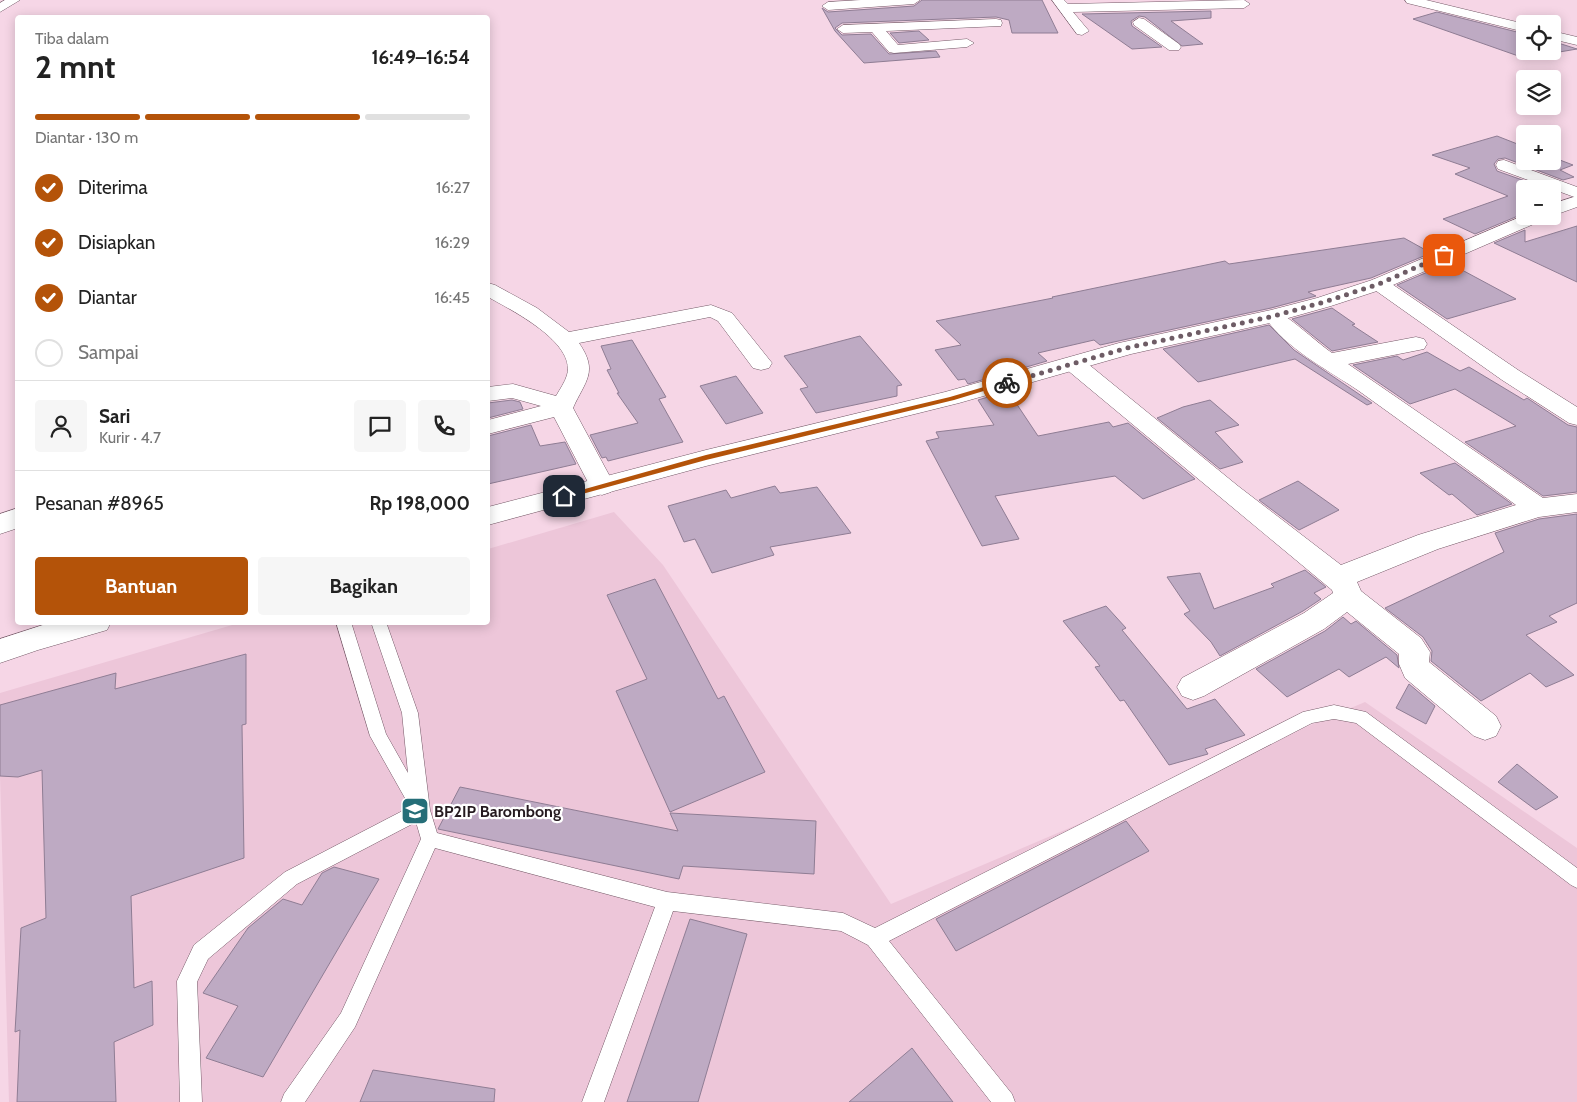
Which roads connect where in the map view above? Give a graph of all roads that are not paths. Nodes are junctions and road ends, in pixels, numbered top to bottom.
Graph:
1 (14, 0) edge
2 (914, 0) edge
3 (1411, 0) edge
4 (894, 1) edge
5 (1061, 4) edge
6 (1245, 4) edge
7 (828, 6) dead end
8 (1154, 6) junction
9 (0, 8) edge
10 (988, 8) dead end
11 (996, 23) junction
12 (950, 24) junction
13 (1095, 24) dead end
14 (914, 26) junction
15 (1516, 26) edge
16 (843, 29) dead end
17 (877, 29) junction
18 (1006, 33) dead end
19 (1561, 37) edge
20 (1577, 41) edge
21 (1174, 47) dead end
22 (1504, 165) dead end
23 (1577, 193) edge
24 (1577, 201) edge
25 (1561, 207) edge
26 (1516, 225) edge
27 (1379, 284) junction
28 (490, 290) edge
29 (1274, 316) junction
30 (564, 340) junction
31 (1416, 344) dead end
32 (1327, 361) junction
33 (760, 363) dead end
34 (1074, 364) junction
35 (490, 394) edge
36 (560, 408) junction
37 (1577, 418) edge
38 (490, 426) edge
39 (602, 486) junction
40 (1577, 503) edge
41 (1538, 508) junction
42 (490, 515) edge
43 (15, 518) edge
44 (0, 525) edge
45 (1343, 588) junction
46 (86, 625) edge
47 (344, 625) edge
48 (379, 625) edge
49 (0, 651) edge
50 (1193, 688) dead end
51 (1485, 726) dead end
52 (421, 810) junction
53 (430, 839) junction
54 (1577, 879) edge
55 (668, 901) junction
56 (875, 938) junction
57 (191, 1102) edge
58 (292, 1102) edge
59 (593, 1102) edge
60 (1004, 1102) edge

1 - 9 street
2 - 4 street
3 - 15 street
4 - 7 street
4 - 14 street
5 - 8 street
5 - 13 street
6 - 8 street
8 - 21 street
10 - 11 street
11 - 12 street
11 - 18 street
12 - 14 street
12 - 17 street
14 - 17 street
16 - 17 street
19 - 20 street
22 - 23 street
24 - 25 street
26 - 27 street
27 - 29 street
27 - 37 street
28 - 30 street
29 - 32 street
29 - 34 street
30 - 33 street
30 - 36 street
31 - 32 street
32 - 41 street
34 - 39 street
34 - 45 street
35 - 36 street
36 - 38 street
36 - 39 street
39 - 42 street
40 - 41 street
41 - 45 street
43 - 44 street
45 - 50 street
45 - 51 street
46 - 49 street
47 - 52 lane
48 - 52 lane
52 - 53 lane
52 - 57 lane
53 - 55 lane
53 - 58 lane
54 - 56 lane
55 - 56 lane
55 - 59 lane
56 - 60 lane

